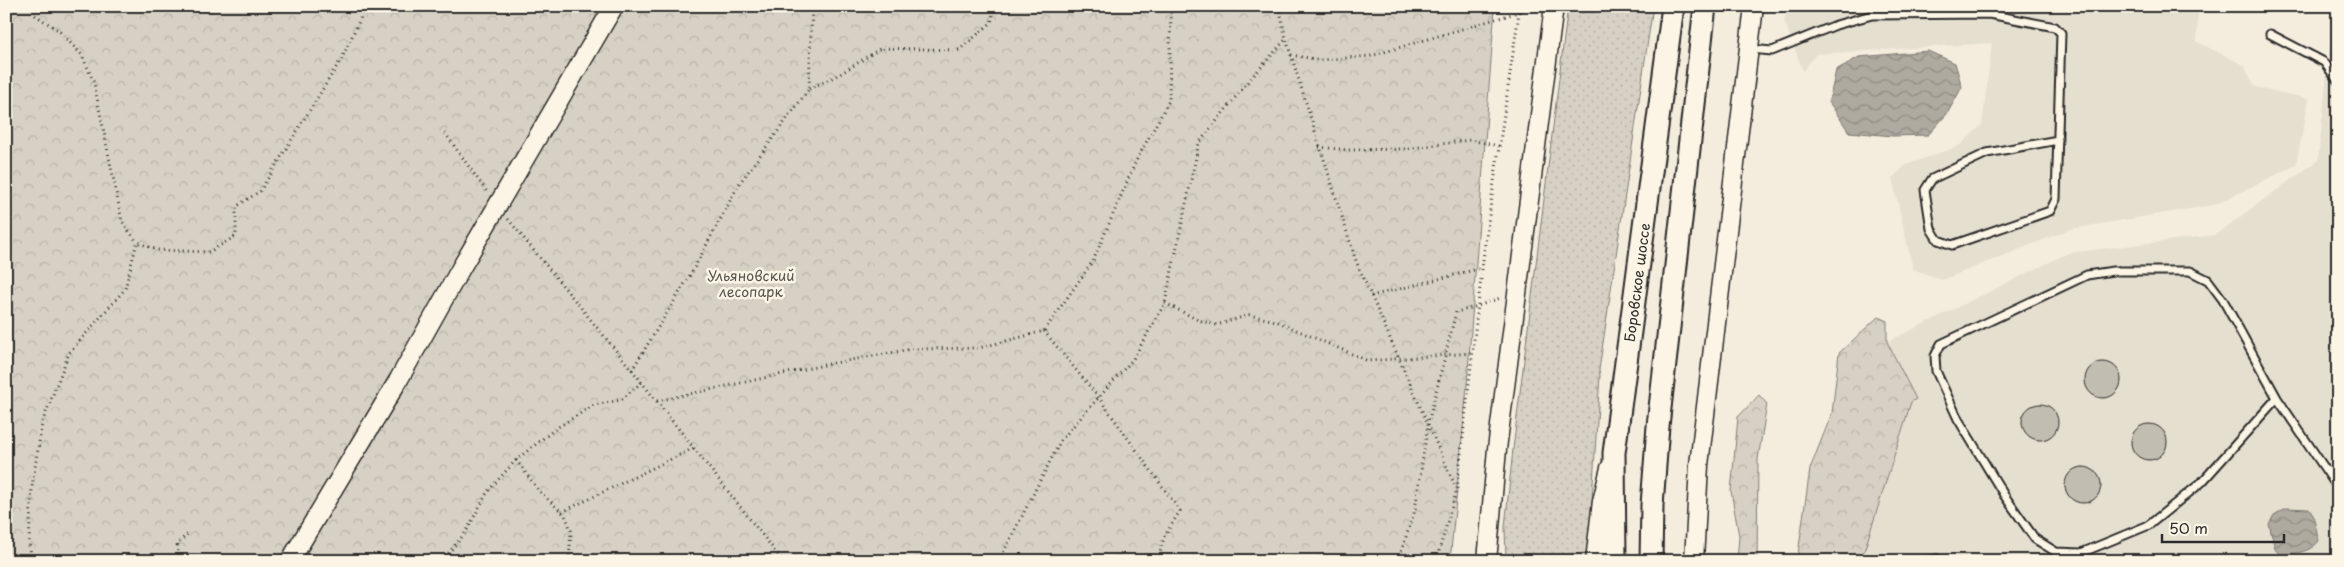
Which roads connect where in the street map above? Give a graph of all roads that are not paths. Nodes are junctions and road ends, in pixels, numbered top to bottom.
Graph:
1 (614, 6) edge
2 (1554, 6) edge
3 (1673, 6) edge
4 (1705, 6) edge
5 (1754, 6) edge
6 (2270, 34) dead end
7 (1749, 49) junction
8 (2338, 81) edge
9 (2058, 140) junction
10 (2277, 398) junction
11 (1614, 452) junction
12 (2337, 487) edge
13 (1489, 532) junction
14 (290, 561) edge
15 (1487, 561) edge
16 (1494, 561) edge
17 (1595, 561) edge
18 (1615, 561) edge
19 (1651, 561) edge
20 (1694, 561) edge
21 (1924, 561) edge
22 (1940, 561) edge

1 - 14 street
2 - 13 street
3 - 11 main road, Боровское шоссе
4 - 19 main road
5 - 7 street
6 - 8 lane
7 - 9 lane
7 - 20 street
9 - 9 lane
10 - 10 lane
10 - 12 lane
11 - 17 street
11 - 18 main road, Боровское шоссе
13 - 15 street
13 - 16 street
21 - 22 lane

